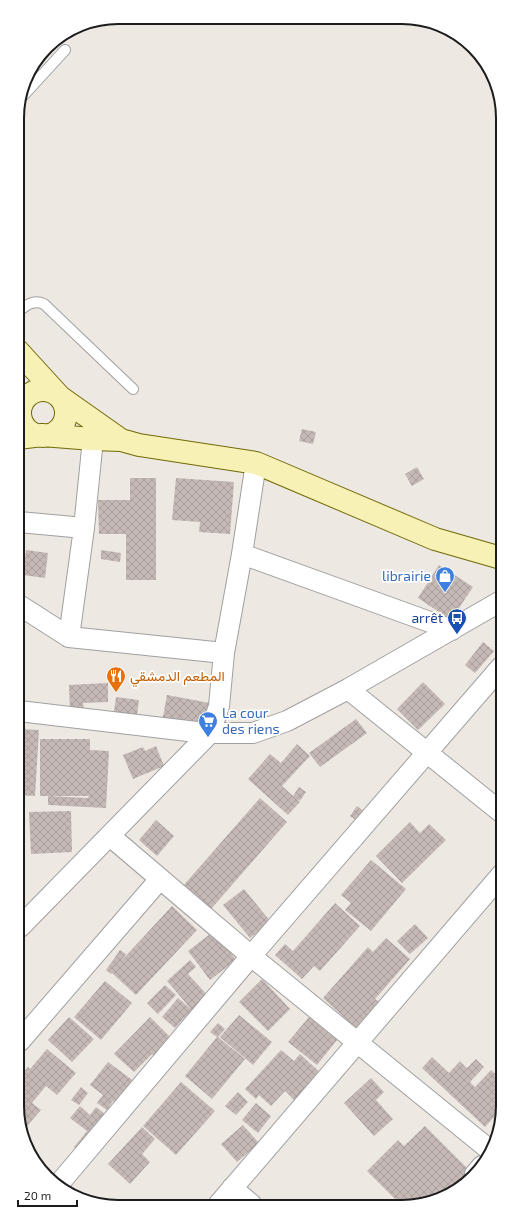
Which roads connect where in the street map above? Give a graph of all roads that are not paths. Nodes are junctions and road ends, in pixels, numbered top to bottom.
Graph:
1 (65, 50) dead end
2 (28, 90) edge
3 (24, 308) edge
4 (24, 358) edge
5 (133, 388) dead end
6 (60, 397) junction
7 (24, 399) edge
8 (24, 426) edge
9 (42, 435) junction
10 (24, 437) edge
11 (93, 439) junction
12 (121, 440) junction
13 (256, 463) junction
14 (24, 523) edge
15 (84, 528) junction
16 (242, 554) junction
17 (496, 557) edge
18 (496, 604) edge
19 (24, 608) edge
20 (452, 630) junction
21 (69, 637) junction
22 (224, 653) junction
23 (496, 673) edge
24 (348, 689) junction
25 (24, 712) edge
26 (210, 733) junction
27 (428, 754) junction
28 (496, 808) edge
29 (110, 836) junction
30 (160, 879) junction
31 (496, 881) edge
32 (24, 923) edge
33 (251, 956) junction
34 (24, 1036) edge
35 (358, 1043) junction
36 (486, 1147) edge
37 (61, 1181) edge
38 (232, 1188) junction
39 (222, 1200) edge
40 (246, 1200) edge

1 - 2 lane
3 - 5 lane
4 - 6 street
6 - 7 street
6 - 9 street
6 - 12 street
8 - 9 street
9 - 10 street
9 - 11 street
11 - 12 street
11 - 15 street
12 - 13 street
13 - 16 street
13 - 17 street
14 - 15 street
15 - 21 street
16 - 20 street
16 - 22 street
18 - 20 street
19 - 21 street
20 - 24 street
21 - 22 street
22 - 26 street
23 - 27 street
24 - 26 street
24 - 27 street
25 - 26 street
26 - 29 street
27 - 28 street
27 - 33 street
29 - 30 street
29 - 32 street
30 - 33 street
30 - 34 street
31 - 35 street
33 - 35 street
33 - 37 street
35 - 36 street
35 - 38 street
38 - 39 street
38 - 40 street

